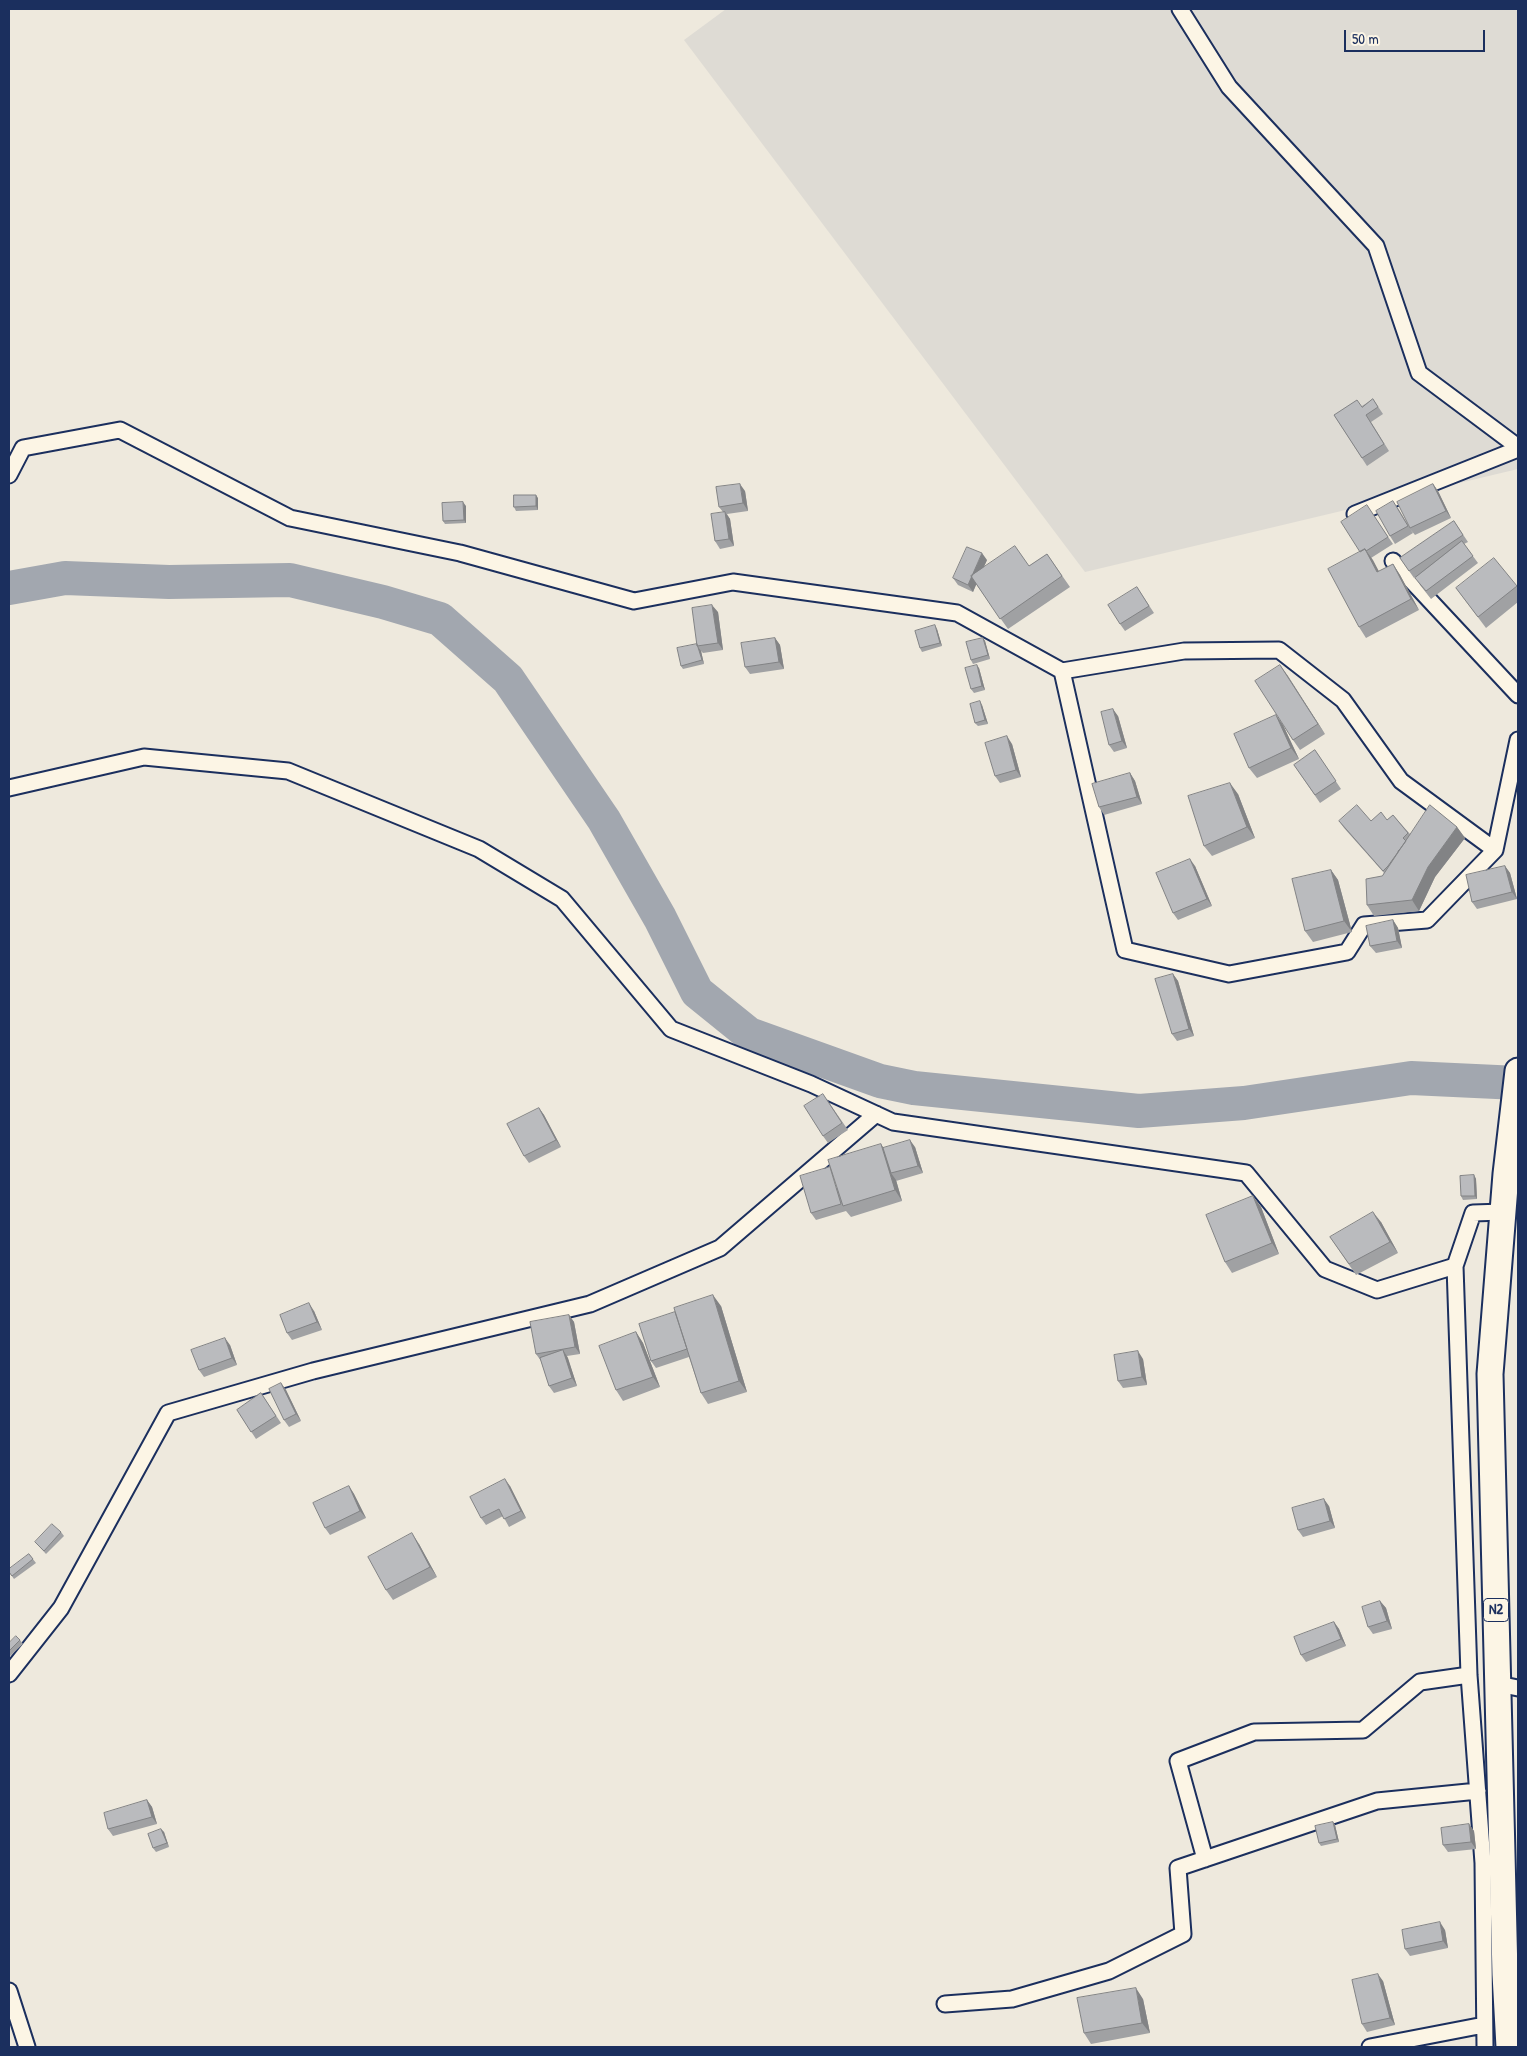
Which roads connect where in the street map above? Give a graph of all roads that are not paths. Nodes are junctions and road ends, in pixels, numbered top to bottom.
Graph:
1 (1180, 9) edge
2 (1518, 448) edge
3 (9, 475) edge
4 (1355, 514) edge
5 (1393, 561) dead end
6 (1062, 671) junction
7 (1518, 695) edge
8 (1518, 740) edge
9 (9, 788) edge
10 (1496, 850) junction
11 (1518, 1071) edge
12 (876, 1114) junction
13 (1503, 1212) junction
14 (1455, 1266) junction
15 (9, 1674) edge
16 (1469, 1675) junction
17 (1508, 1686) edge
18 (1478, 1791) junction
19 (1205, 1859) junction
20 (1512, 1983) edge
21 (9, 1991) edge
22 (945, 2004) dead end
23 (1484, 2025) junction
24 (27, 2047) edge
25 (1370, 2047) edge
26 (1485, 2047) edge
27 (1509, 2047) edge

1 - 2 street
2 - 4 street
3 - 6 street
5 - 7 street
6 - 10 street
6 - 10 street
8 - 10 street
9 - 12 street
11 - 13 highway, N2
12 - 14 street
12 - 15 street
13 - 14 street
13 - 17 highway, N2
14 - 16 street
16 - 18 street
16 - 19 street
17 - 20 highway, N2
18 - 19 street
18 - 23 street
19 - 22 street
20 - 27 highway, N2
21 - 24 street
23 - 25 street
23 - 26 street

